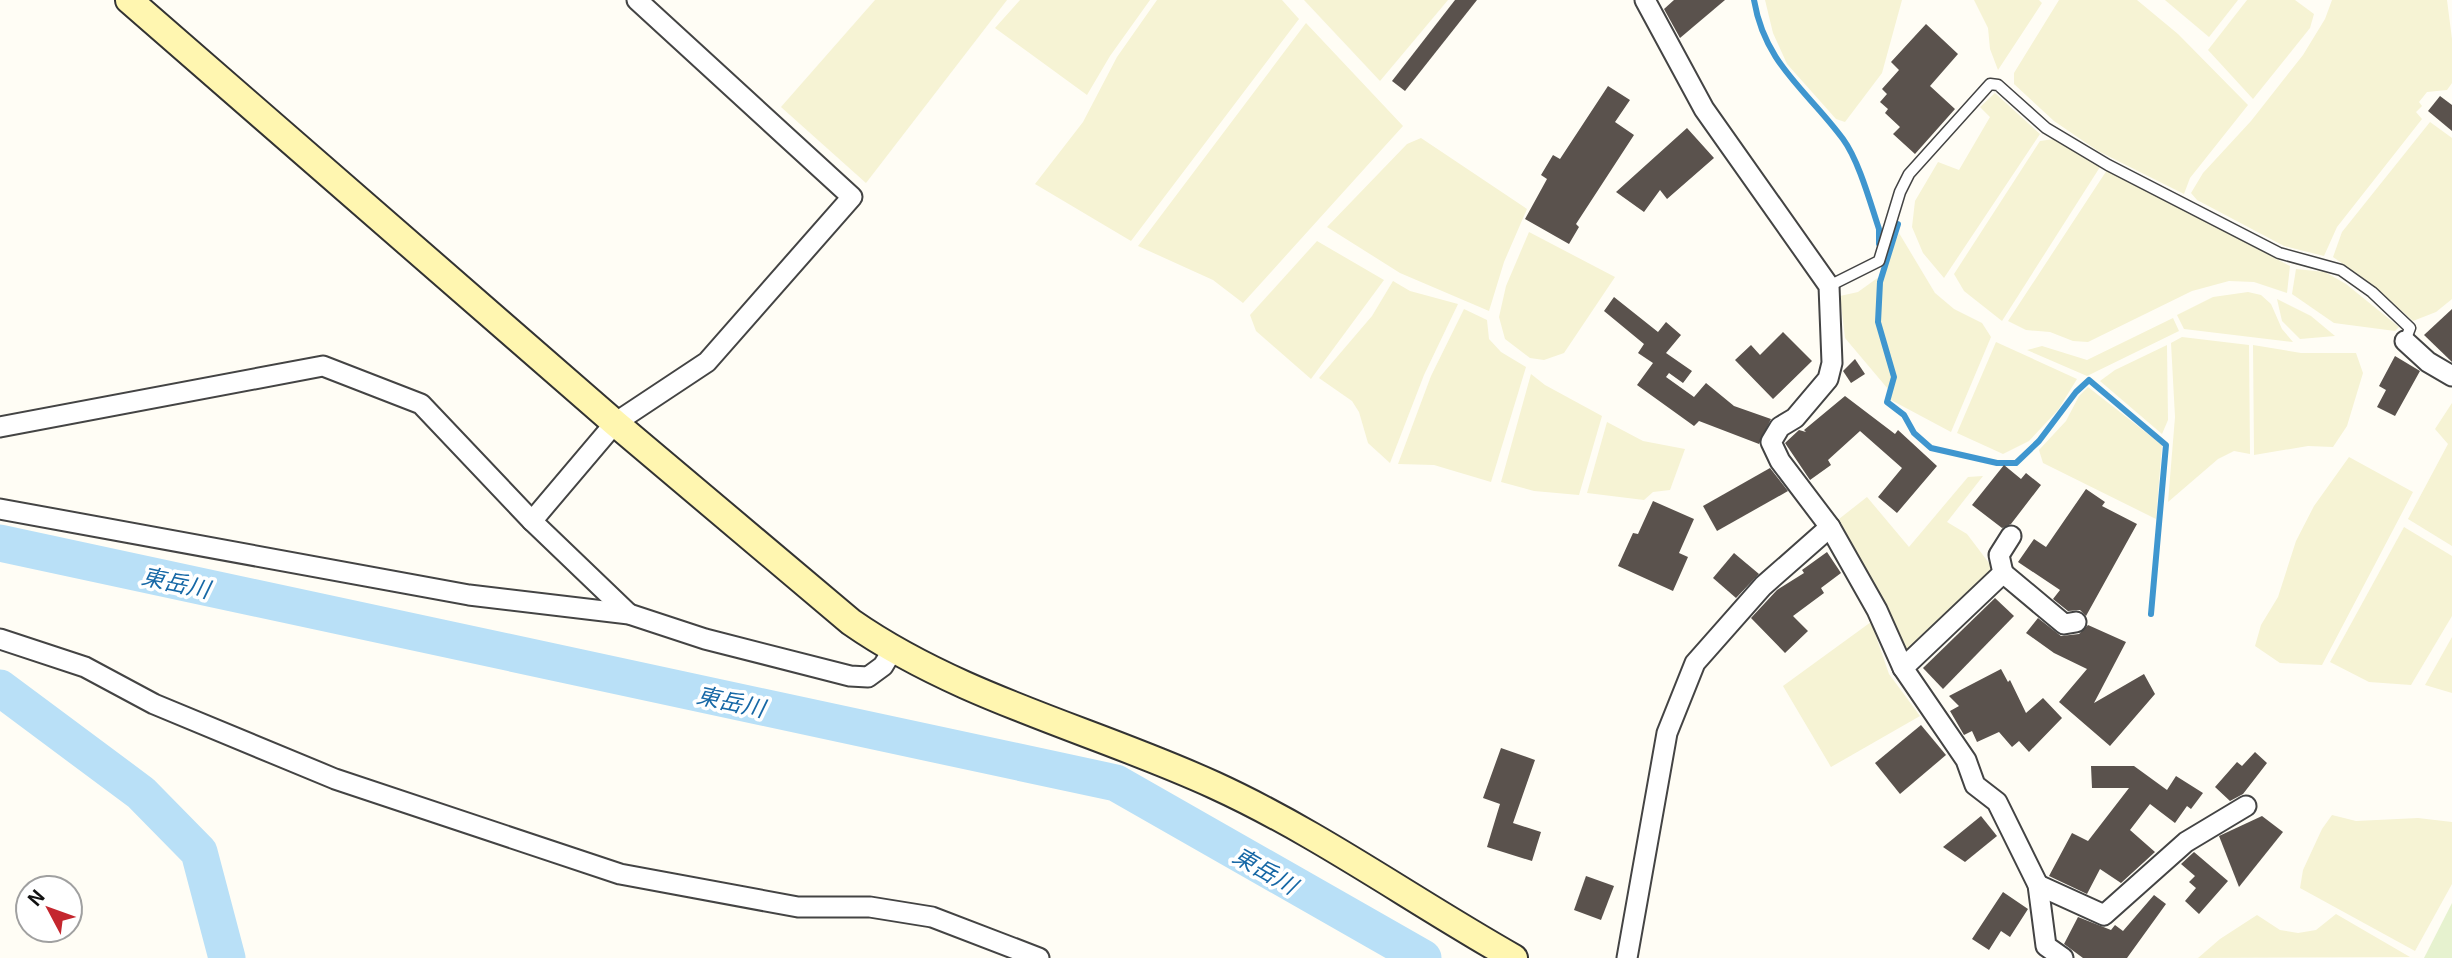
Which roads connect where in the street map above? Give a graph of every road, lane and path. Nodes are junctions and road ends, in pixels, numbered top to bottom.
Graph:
1 (129, 0) edge
2 (637, 0) edge
3 (1645, 0) edge
4 (1829, 286) junction
5 (2404, 341) joint
6 (2452, 376) edge
7 (615, 423) junction
8 (0, 427) edge
9 (0, 509) edge
10 (532, 521) junction
11 (1830, 527) junction
12 (2011, 536) dead end
13 (2003, 573) junction
14 (629, 614) junction
15 (2076, 622) dead end
16 (0, 639) edge
17 (892, 651) junction
18 (1903, 668) junction
19 (2246, 806) dead end
20 (2038, 885) junction
21 (1039, 958) edge
22 (1514, 958) edge
23 (1627, 958) edge
24 (2063, 958) edge

1 - 7 street
2 - 7 street
3 - 4 street
4 - 5 lane
4 - 11 street
5 - 6 street
7 - 10 street
7 - 17 street
8 - 10 street
9 - 14 street
10 - 14 street
11 - 18 street
11 - 23 street
12 - 13 street
13 - 15 street
13 - 18 street
14 - 17 street
16 - 21 street
17 - 22 street
18 - 20 street
19 - 20 street
20 - 24 street

